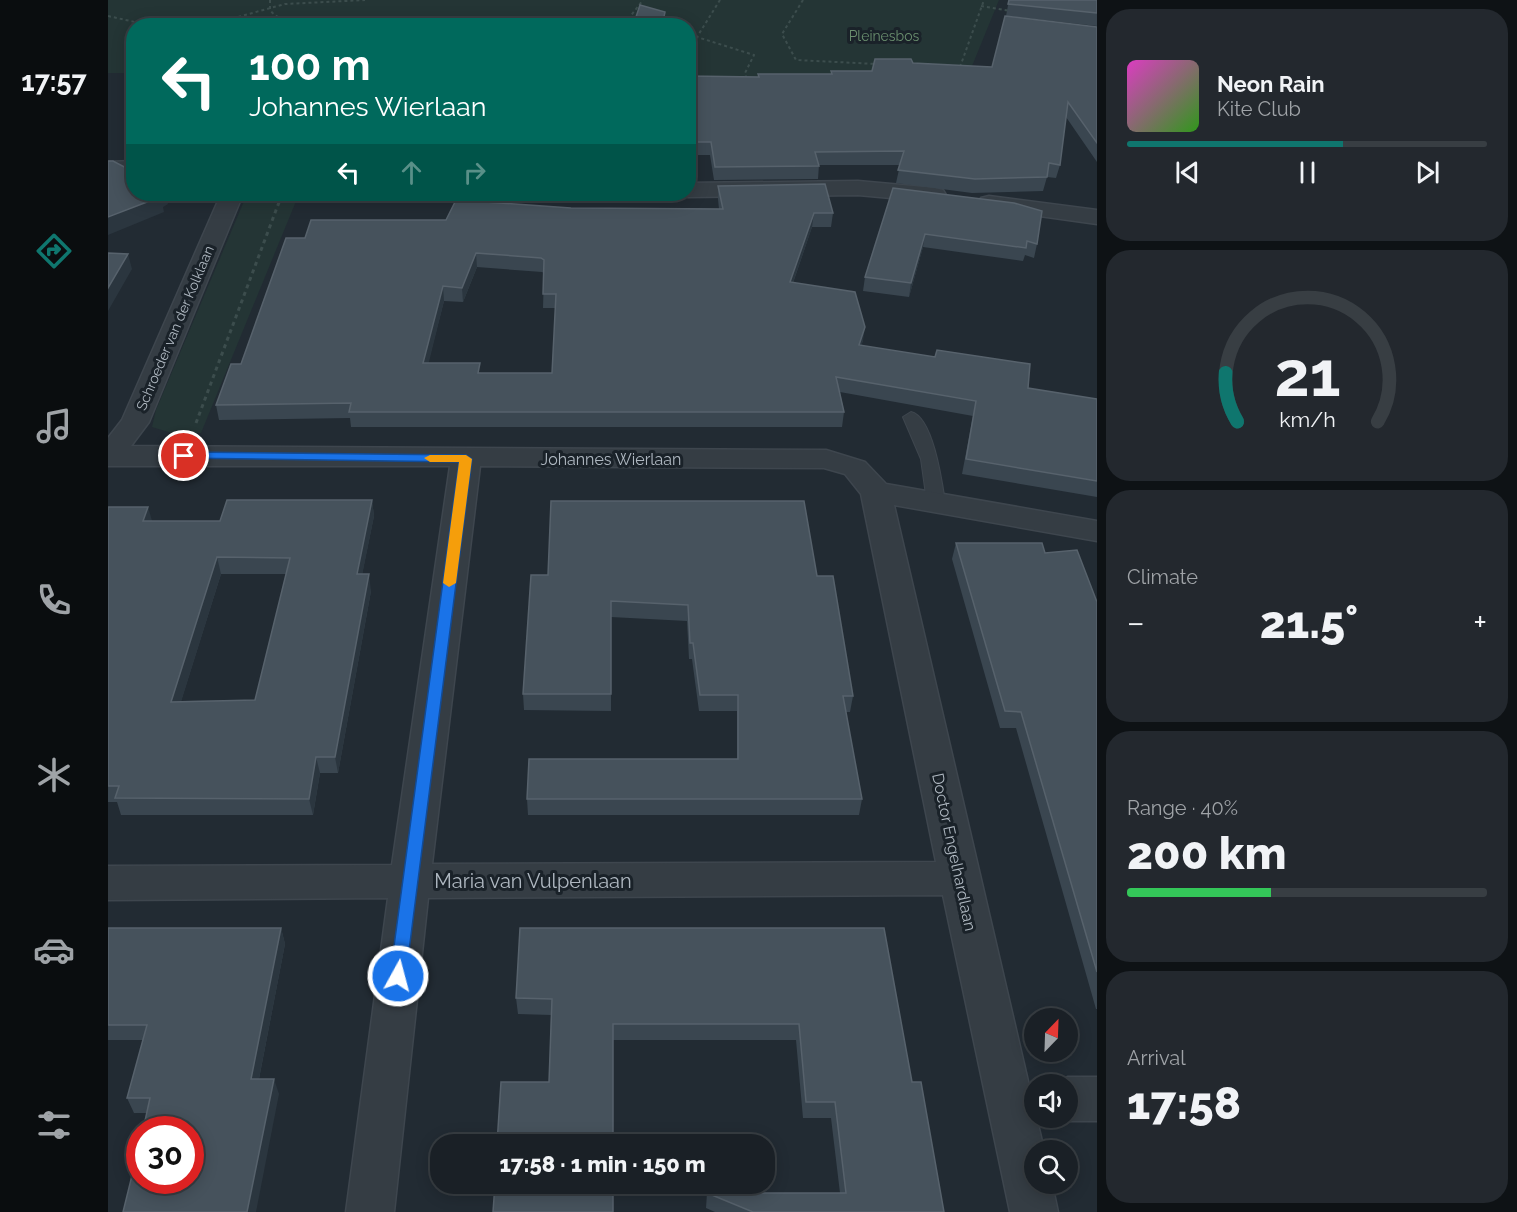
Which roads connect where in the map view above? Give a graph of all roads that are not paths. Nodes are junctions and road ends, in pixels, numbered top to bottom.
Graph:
1 (126, 167) edge
2 (108, 168) edge
3 (696, 190) edge
4 (229, 201) edge
5 (1097, 217) edge
6 (911, 417) dead end
7 (109, 456) edge
8 (466, 459) junction
9 (876, 492) junction
10 (936, 502) junction
11 (1097, 531) edge
12 (958, 878) junction
13 (410, 882) junction
14 (108, 883) edge
15 (1022, 1099) edge
16 (1078, 1099) edge
17 (1097, 1099) edge
18 (370, 1212) edge
19 (1034, 1212) edge

1 - 2 street
3 - 5 street
4 - 7 street, Schroeder van der Kolklaan
6 - 10 lane
7 - 8 street, Johannes Wierlaan
8 - 9 street, Johannes Wierlaan
8 - 13 street
9 - 10 street
9 - 12 street, Doctor Engelhardlaan
10 - 11 street
12 - 13 street, Maria van Vulpenlaan
12 - 15 street, Doctor Engelhardlaan
13 - 14 street, Maria van Vulpenlaan
13 - 18 street
15 - 19 street, Doctor Engelhardlaan
16 - 17 street

